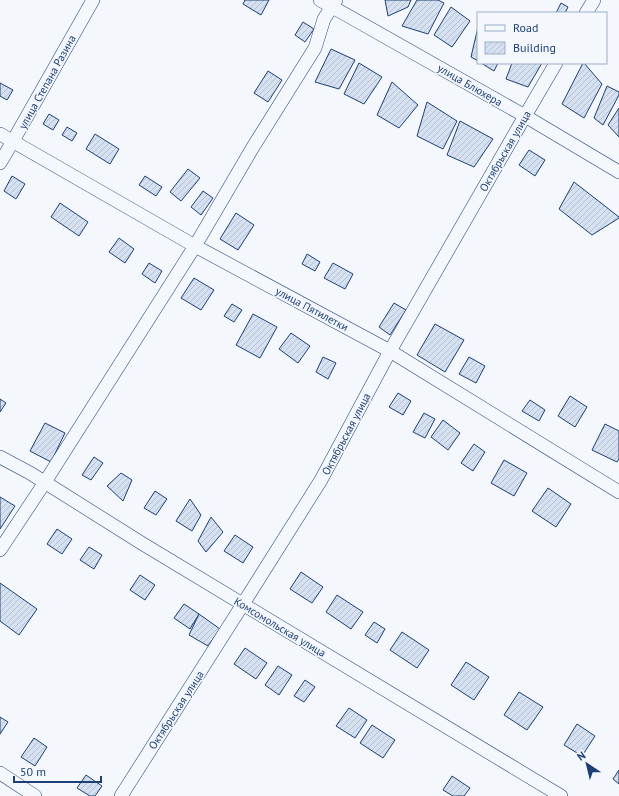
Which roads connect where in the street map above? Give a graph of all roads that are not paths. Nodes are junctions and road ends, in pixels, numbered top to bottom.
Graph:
1 (93, 0) edge
2 (320, 0) edge
3 (594, 0) edge
4 (334, 3) edge
5 (587, 12) edge
6 (555, 64) edge
7 (525, 116) junction
8 (0, 134) edge
9 (13, 141) junction
10 (0, 163) edge
11 (619, 172) edge
12 (195, 246) junction
13 (390, 351) junction
14 (0, 457) edge
15 (45, 482) junction
16 (619, 492) edge
17 (0, 550) edge
18 (243, 604) junction
19 (0, 773) edge
20 (34, 796) edge
21 (121, 796) edge
22 (561, 796) edge

1 - 9 street, улица Степана Разина
2 - 4 street, улица Блюхера
3 - 5 street
4 - 7 street, улица Блюхера
4 - 12 street
6 - 7 street, Октябрьская улица
7 - 11 street, улица Блюхера
7 - 13 street, Октябрьская улица
8 - 9 street, улица Пятилетки
9 - 10 street, улица Степана Разина
9 - 12 street, улица Пятилетки
12 - 13 street, улица Пятилетки
12 - 15 street
13 - 16 street, улица Пятилетки
13 - 18 street, Октябрьская улица
14 - 15 street, Комсомольская улица
15 - 17 street
15 - 18 street, Комсомольская улица
18 - 21 street, Октябрьская улица
18 - 22 street, Комсомольская улица
19 - 20 street

